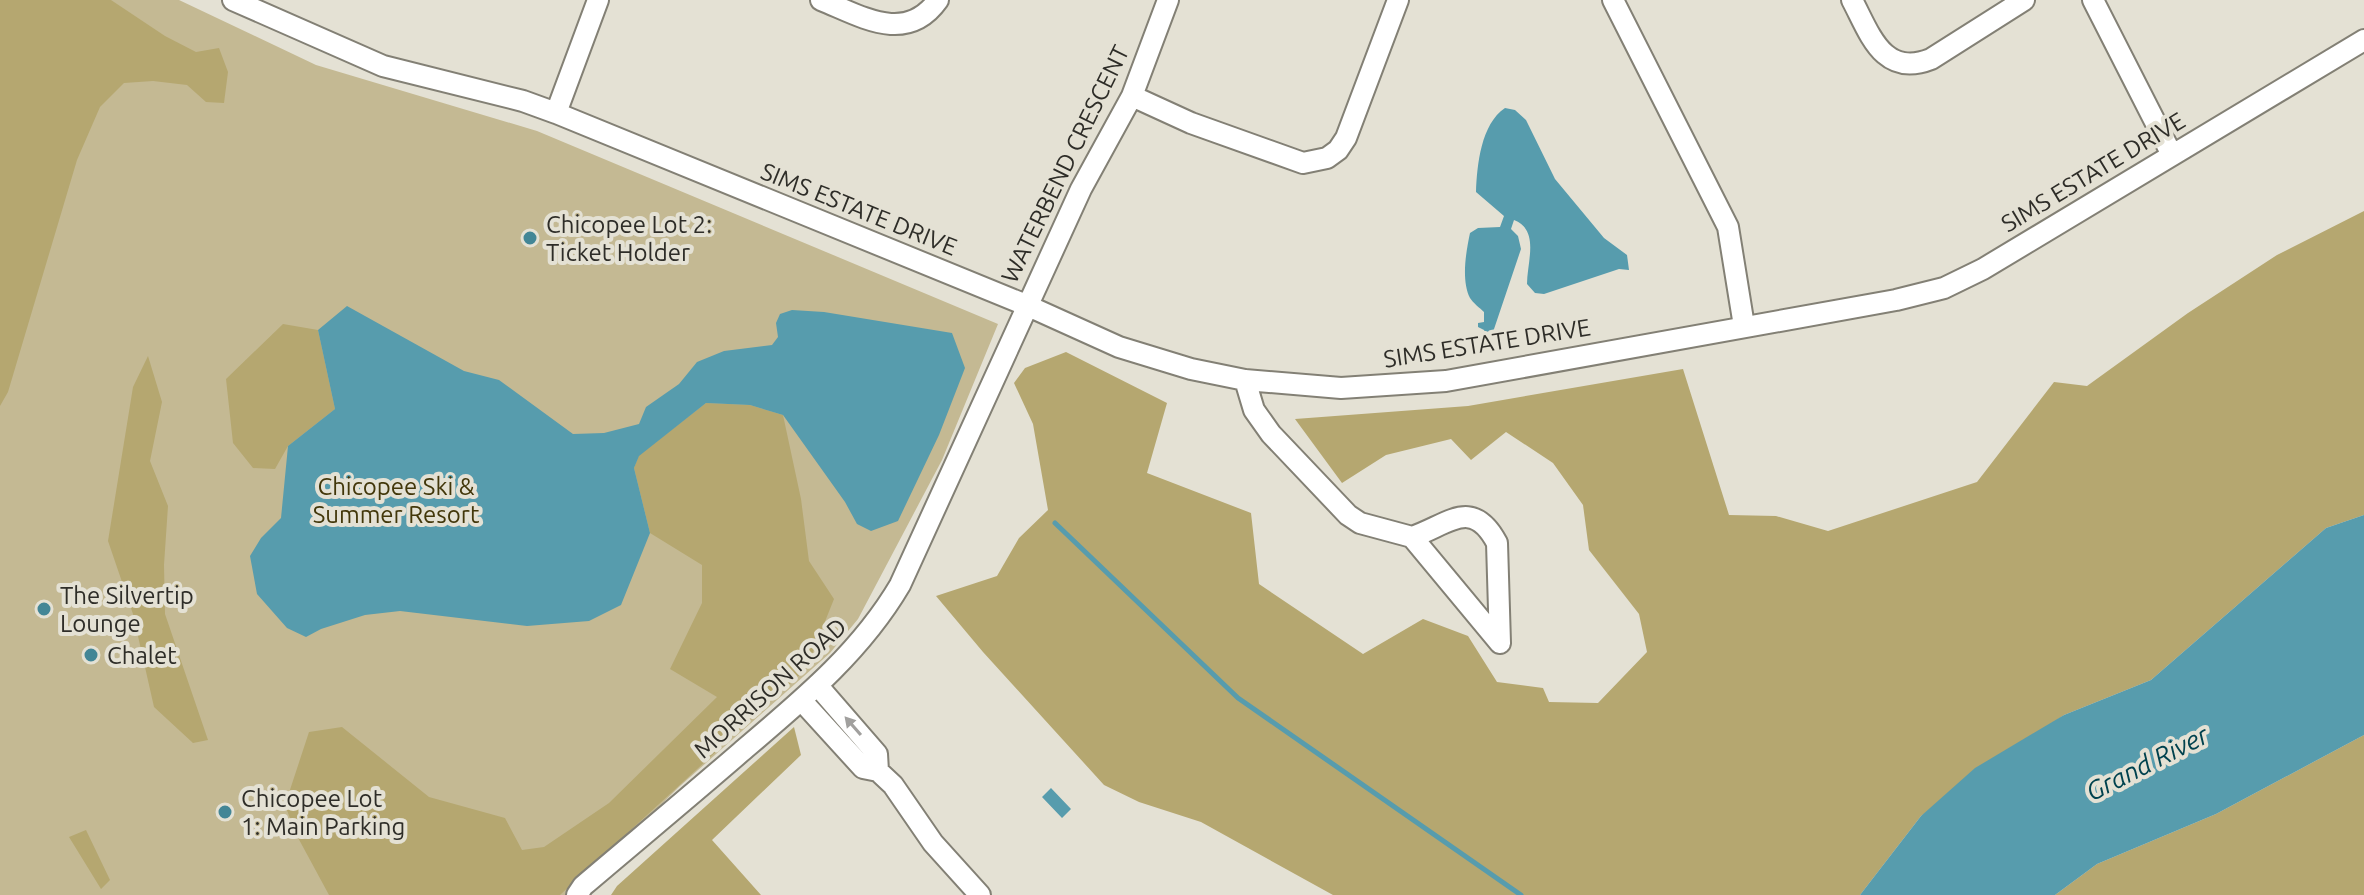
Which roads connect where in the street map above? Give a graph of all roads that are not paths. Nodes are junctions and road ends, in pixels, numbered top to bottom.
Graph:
1 (233, 0) edge
2 (598, 0) edge
3 (821, 0) edge
4 (938, 0) edge
5 (1168, 0) edge
6 (1398, 0) edge
7 (1613, 0) edge
8 (1852, 0) edge
9 (2024, 0) edge
10 (2093, 0) edge
11 (2364, 40) edge
12 (1132, 96) junction
13 (556, 113) junction
14 (2172, 155) junction
15 (1026, 305) junction
16 (1744, 326) junction
17 (1245, 380) junction
18 (1412, 537) junction
19 (818, 686) junction
20 (801, 700) junction
21 (878, 771) junction
22 (577, 895) edge
23 (980, 895) edge

1 - 13 street, SIMS ESTATE DRIVE
2 - 13 street
3 - 4 street
5 - 12 street, WATERBEND CRESCENT
6 - 12 street
7 - 16 street
8 - 9 street
10 - 14 street
11 - 14 street, SIMS ESTATE DRIVE
12 - 15 street, WATERBEND CRESCENT
13 - 15 street, SIMS ESTATE DRIVE
14 - 16 street, SIMS ESTATE DRIVE
15 - 17 street, SIMS ESTATE DRIVE
15 - 19 street, MORRISON ROAD
16 - 17 street, SIMS ESTATE DRIVE
17 - 18 street
18 - 18 street
19 - 20 street, MORRISON ROAD
21 -> 19 street
20 - 21 street
20 - 22 street, MORRISON ROAD
21 - 23 street

